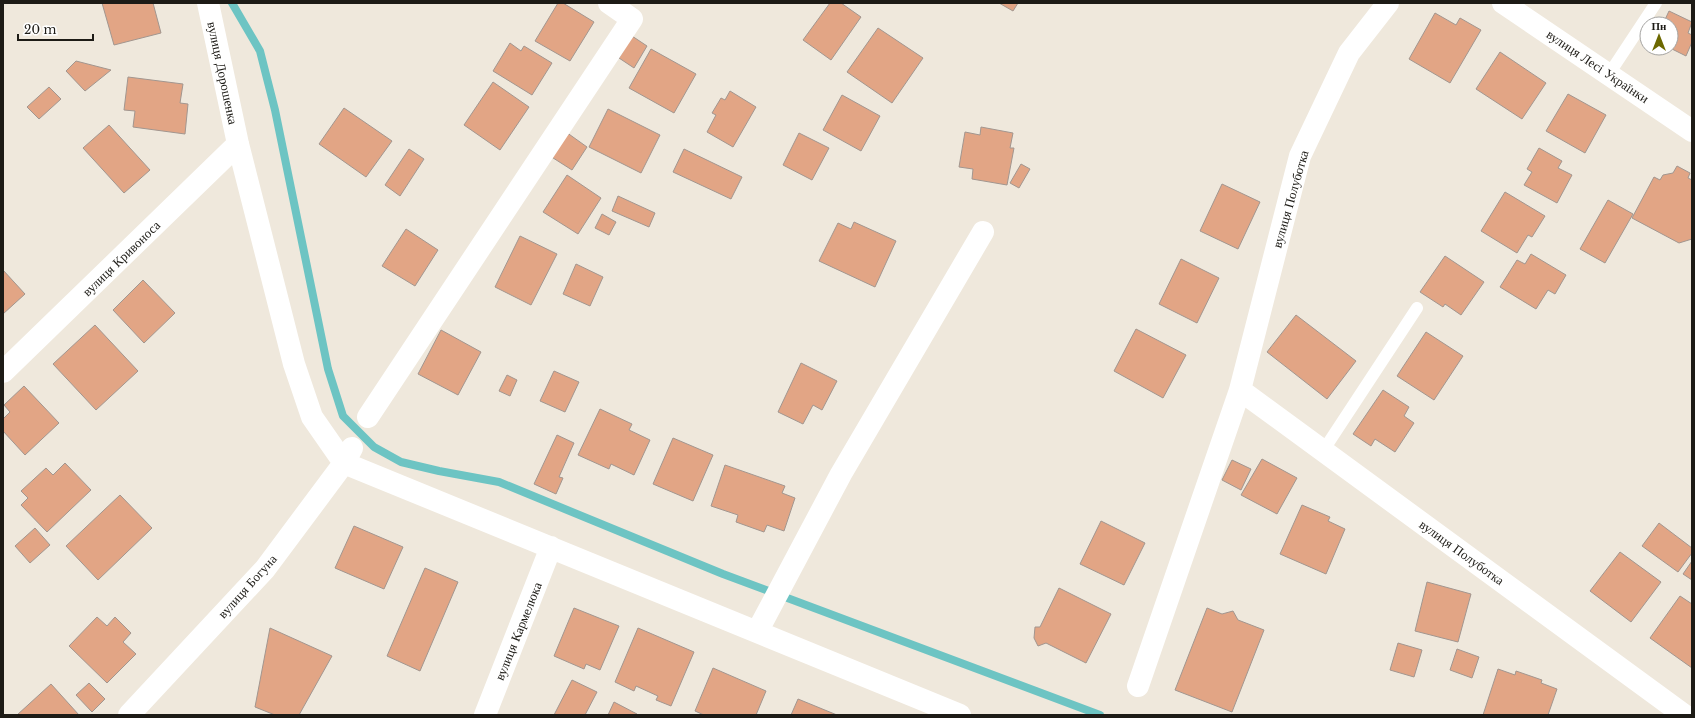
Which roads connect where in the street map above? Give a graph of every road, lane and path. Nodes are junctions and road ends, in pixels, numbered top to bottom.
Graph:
1 (208, 3) edge
2 (609, 3) edge
3 (1388, 3) edge
4 (1503, 3) edge
5 (1656, 3) edge
6 (1609, 74) junction
7 (1692, 131) edge
8 (238, 144) junction
9 (983, 232) dead end
10 (1417, 308) dead end
11 (3, 372) edge
12 (1240, 390) junction
13 (368, 417) dead end
14 (1324, 451) junction
15 (348, 456) junction
16 (551, 547) junction
17 (757, 632) junction
18 (1138, 686) dead end
19 (129, 715) edge
20 (485, 715) edge
21 (960, 715) edge
22 (1684, 715) edge

1 - 8 street, вулиця Дорошенка
2 - 13 street
3 - 12 street, вулиця Полуботка
4 - 6 street, вулиця Лесі Українки
5 - 6 lane
6 - 7 street, вулиця Лесі Українки
8 - 11 street, вулиця Кривоноса
8 - 15 street, вулиця Дорошенка
9 - 17 street
10 - 14 lane
12 - 14 street, вулиця Полуботка
12 - 18 street, вулиця Полуботка
14 - 22 street, вулиця Полуботка
15 - 16 street
15 - 19 street, вулиця Богуна
16 - 17 street
16 - 20 street, вулиця Кармелюка
17 - 21 street

